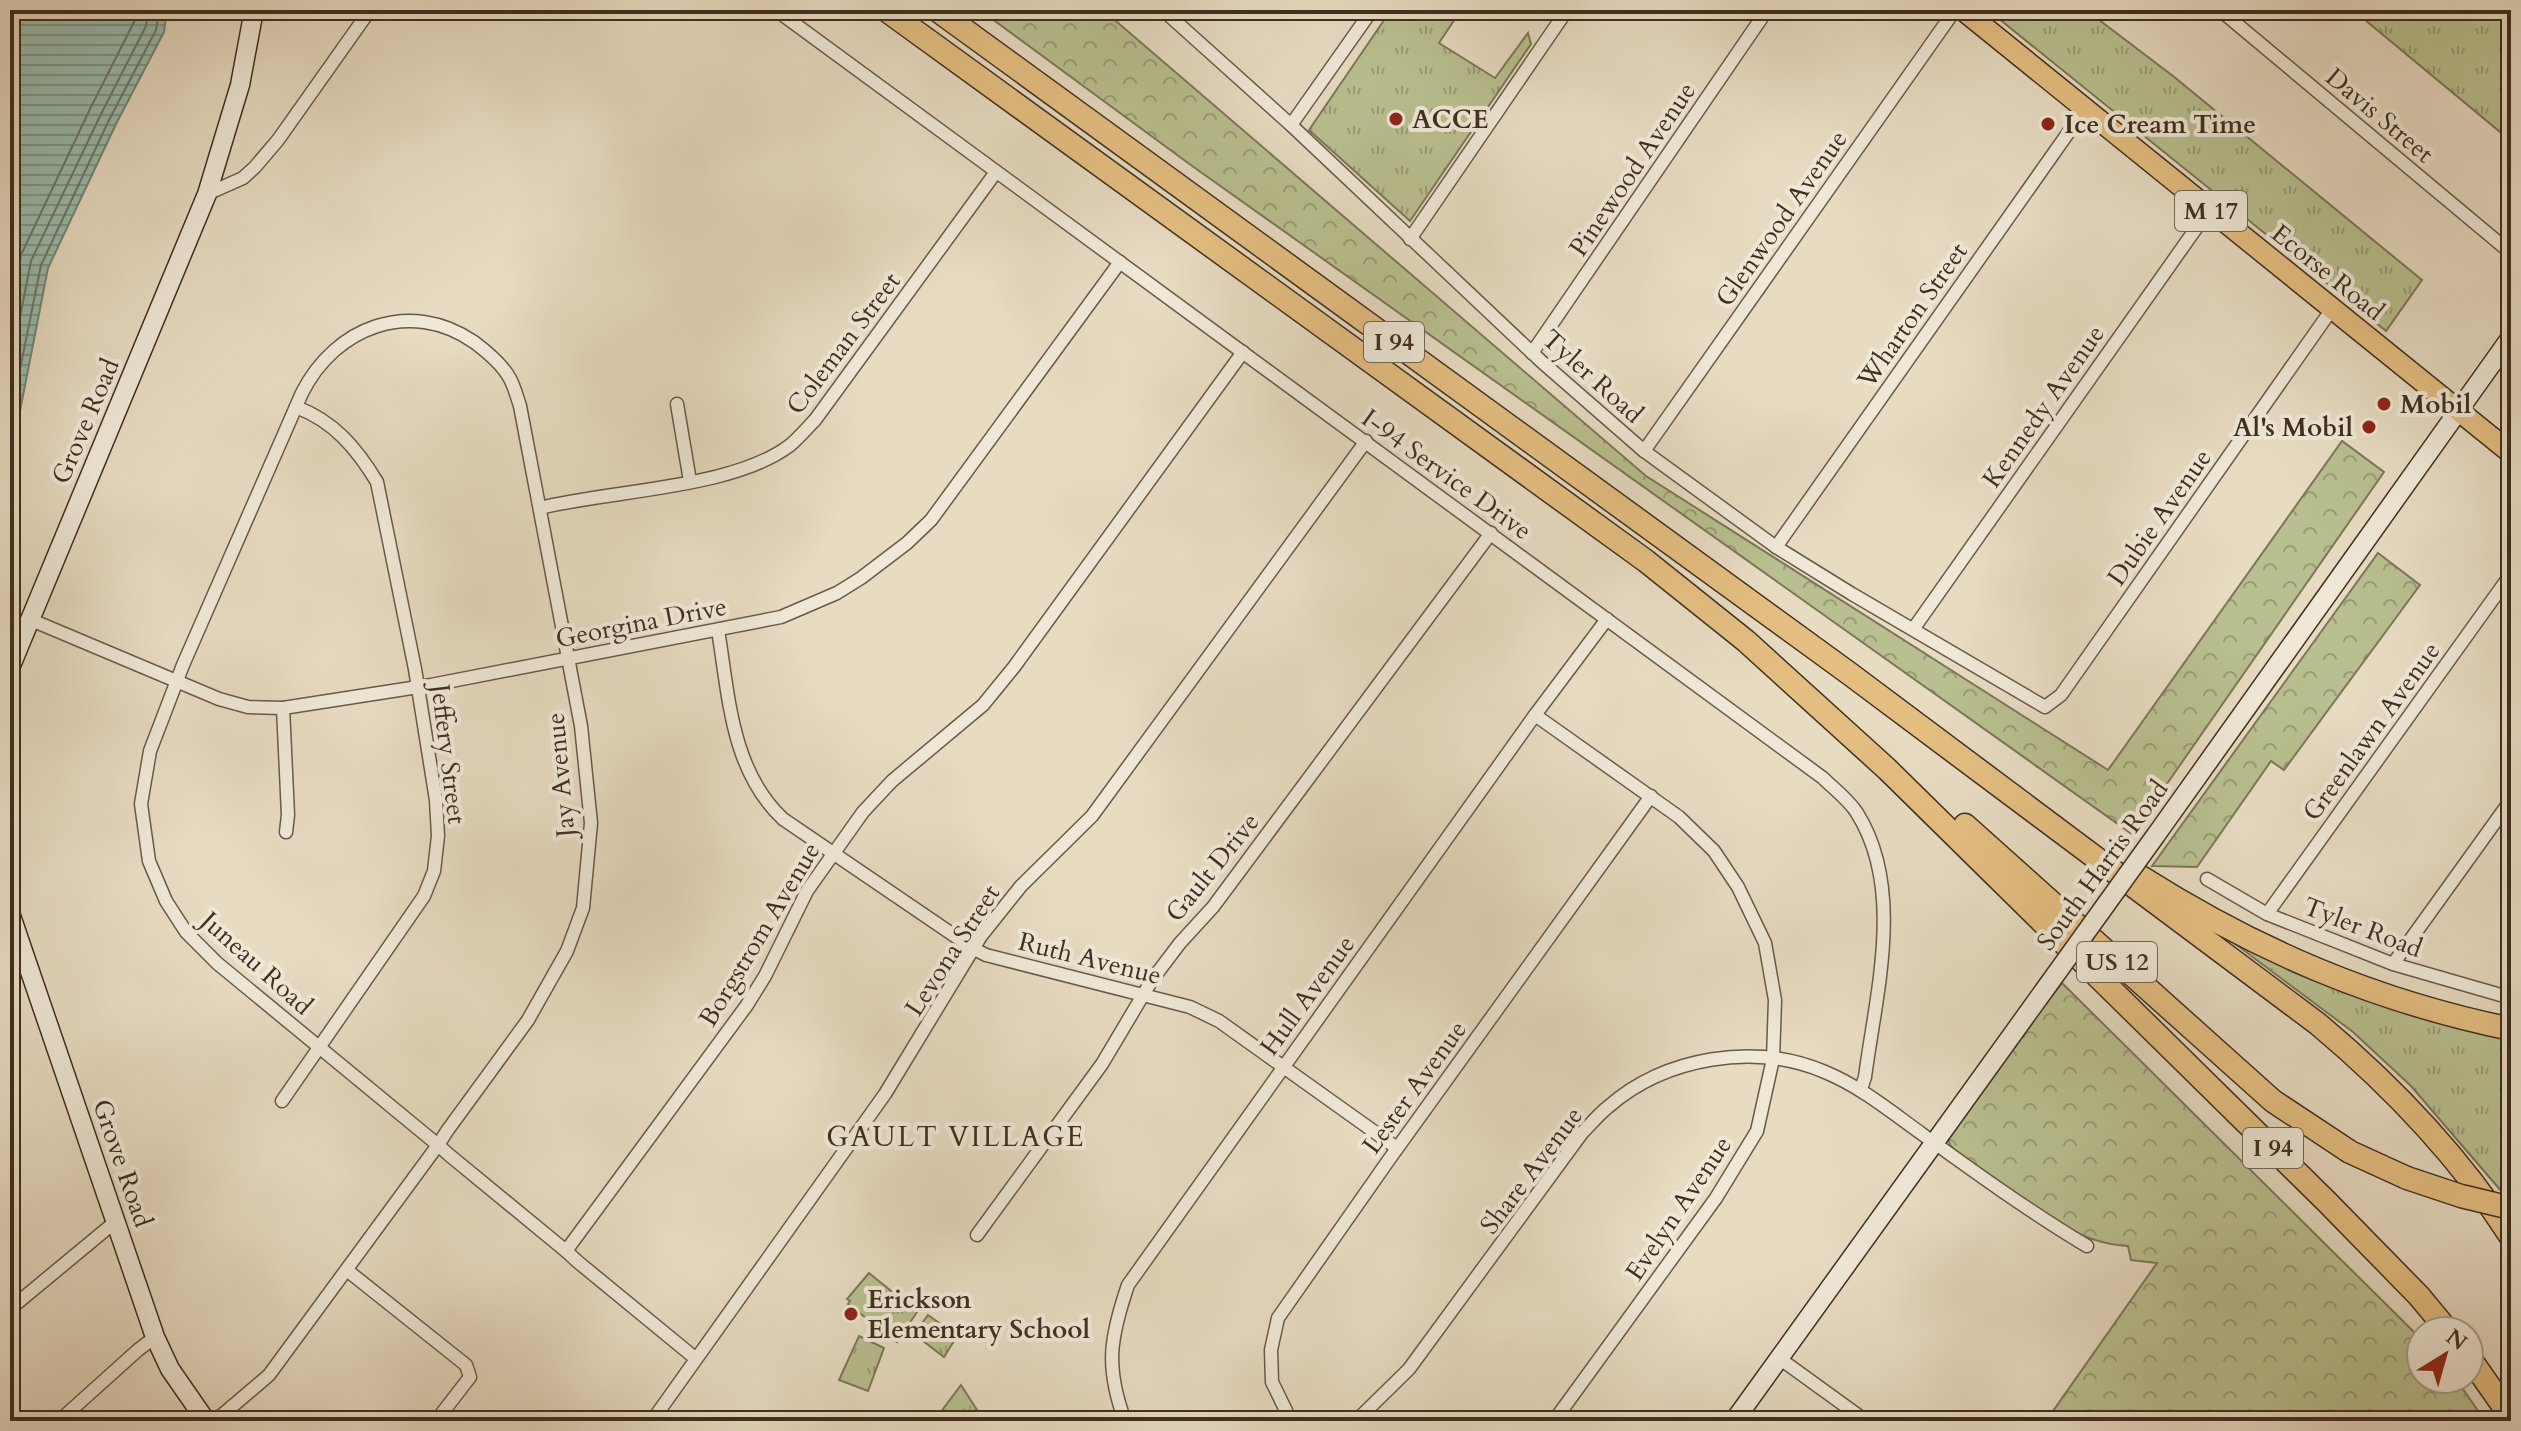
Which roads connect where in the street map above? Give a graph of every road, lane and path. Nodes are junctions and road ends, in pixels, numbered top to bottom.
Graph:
1 (254, 10) edge
2 (370, 10) edge
3 (776, 10) edge
4 (886, 10) edge
5 (937, 10) edge
6 (1372, 10) edge
7 (1567, 10) edge
8 (1767, 10) edge
9 (1955, 10) edge
10 (1963, 10) edge
11 (2220, 10) edge
12 (1169, 12) edge
13 (2085, 109) junction
14 (1291, 125) junction
15 (996, 172) junction
16 (207, 194) junction
17 (2209, 210) junction
18 (1410, 239) junction
19 (2511, 253) edge
20 (1120, 262) junction
21 (2332, 309) junction
22 (2511, 337) edge
23 (1243, 352) junction
24 (1532, 353) junction
25 (677, 404) dead end
26 (296, 407) junction
27 (2459, 412) junction
28 (1366, 441) junction
29 (1644, 451) junction
30 (2511, 453) edge
31 (690, 481) junction
32 (540, 508) junction
33 (1491, 533) junction
34 (1776, 547) junction
35 (2511, 574) edge
36 (29, 619) junction
37 (1607, 619) junction
38 (1914, 628) junction
39 (718, 630) junction
40 (568, 658) junction
41 (10, 668) edge
42 (176, 681) junction
43 (417, 686) junction
44 (2045, 707) joint
45 (283, 708) junction
46 (1535, 715) junction
47 (1887, 769) junction
48 (1651, 796) junction
49 (2511, 800) edge
50 (286, 832) dead end
51 (832, 854) junction
52 (2089, 855) junction
53 (2207, 879) dead end
54 (10, 913) edge
55 (2267, 914) junction
56 (974, 949) junction
57 (2393, 964) junction
58 (1144, 993) junction
59 (2511, 998) edge
60 (2511, 1029) edge
61 (321, 1048) junction
62 (1773, 1059) junction
63 (1282, 1067) junction
64 (1861, 1089) junction
65 (282, 1101) dead end
66 (1935, 1143) junction
67 (438, 1145) junction
68 (1397, 1148) junction
69 (2511, 1208) edge
70 (115, 1222) junction
71 (977, 1235) dead end
72 (2511, 1237) edge
73 (2087, 1246) dead end
74 (566, 1251) junction
75 (348, 1271) junction
76 (10, 1309) edge
77 (2435, 1315) edge
78 (155, 1337) junction
79 (695, 1358) junction
80 (1779, 1358) junction
81 (2485, 1380) edge
82 (2511, 1417) edge
83 (59, 1421) edge
84 (206, 1421) edge
85 (215, 1421) edge
86 (436, 1421) edge
87 (652, 1421) edge
88 (1125, 1421) edge
89 (1291, 1421) edge
90 (1356, 1421) edge
91 (1554, 1421) edge
92 (1734, 1421) edge
93 (1866, 1421) edge

1 - 16 main road, Grove Road
2 - 16 street
3 - 15 street, I-94 Service Drive
4 - 47 highway, I 94
5 - 52 highway, I 94
6 - 14 street
7 - 18 street
8 - 24 street, Pinewood Avenue
9 - 29 street, Glenwood Avenue
10 - 13 main road, Ecorse Road / M 17
11 - 19 street, Davis Street
12 - 14 street, Tyler Road
13 - 17 main road, Ecorse Road / M 17
13 - 34 street, Wharton Street
14 - 18 street, Tyler Road
15 - 20 street, I-94 Service Drive
15 - 31 street, Coleman Street
16 - 36 main road, Grove Road
17 - 21 main road, Ecorse Road / M 17
17 - 38 street, Kennedy Avenue
18 - 24 street, Tyler Road
20 - 23 street, I-94 Service Drive
20 - 39 street, Georgina Drive
21 - 27 main road, Ecorse Road / M 17
21 - 44 street, Dubie Avenue
22 - 27 main road, South Harris Road
23 - 28 street, I-94 Service Drive
23 - 51 street, Borgstrom Avenue
24 - 29 street, Tyler Road
25 - 31 street
26 - 32 street, Jay Avenue
26 - 42 street, Juneau Road
26 - 43 street, Jeffery Street
27 - 30 main road, Ecorse Road / M 17
27 - 66 main road, South Harris Road, bridge
28 - 33 street, I-94 Service Drive
28 - 56 street, Levona Street
29 - 34 street, Tyler Road
31 - 32 street, Coleman Street
32 - 40 street, Jay Avenue
33 - 37 street, I-94 Service Drive
33 - 58 street, Gault Drive
34 - 38 street, Tyler Road
35 - 55 street, Greenlawn Avenue
36 - 41 main road, Grove Road
36 - 42 street, Georgina Drive
37 - 46 street, Hull Avenue
37 - 64 street, I-94 Service Drive
38 - 44 street, Tyler Road
39 - 40 street, Georgina Drive
39 - 51 street, Ruth Avenue
40 - 43 street, Georgina Drive
40 - 67 street, Jay Avenue
42 - 45 street, Georgina Drive
42 - 61 street, Juneau Road
43 - 45 street, Georgina Drive
43 - 61 street, Jeffery Street
45 - 50 street
46 - 48 street, Evelyn Avenue
46 - 63 street, Hull Avenue
47 - 69 highway, US 12, bridge
47 - 77 highway, I 94
48 - 62 street, Evelyn Avenue
48 - 68 street, Lester Avenue
49 - 57 street
51 - 56 street, Ruth Avenue
51 - 74 street, Borgstrom Avenue
52 - 60 highway
52 - 72 highway, I 94
53 - 55 street, Tyler Road
54 - 70 main road, Grove Road
55 - 57 street, Tyler Road
56 - 58 street, Ruth Avenue
56 - 79 street, Levona Street
57 - 59 street, Tyler Road
58 - 63 street, Ruth Avenue
58 - 71 street, Gault Drive
61 - 65 street, Jeffery Street
61 - 67 street, Juneau Road
62 - 64 street, Share Avenue
62 - 90 street, Share Avenue
62 - 91 street, Evelyn Avenue
63 - 68 street, Ruth Avenue
63 - 88 street, Hull Avenue
64 - 66 street, Share Avenue
66 - 73 street, Share Avenue
66 - 80 main road, South Harris Road
67 - 74 street, Juneau Road
67 - 75 street, Jay Avenue
68 - 89 street, Lester Avenue
70 - 76 street
70 - 78 main road, Grove Road
74 - 79 street, Juneau Road
75 - 85 street, Jay Avenue
75 - 86 street
78 - 83 street
78 - 84 main road, Grove Road
79 - 87 street, Levona Street
80 - 92 main road, South Harris Road
80 - 93 street
81 - 82 highway

